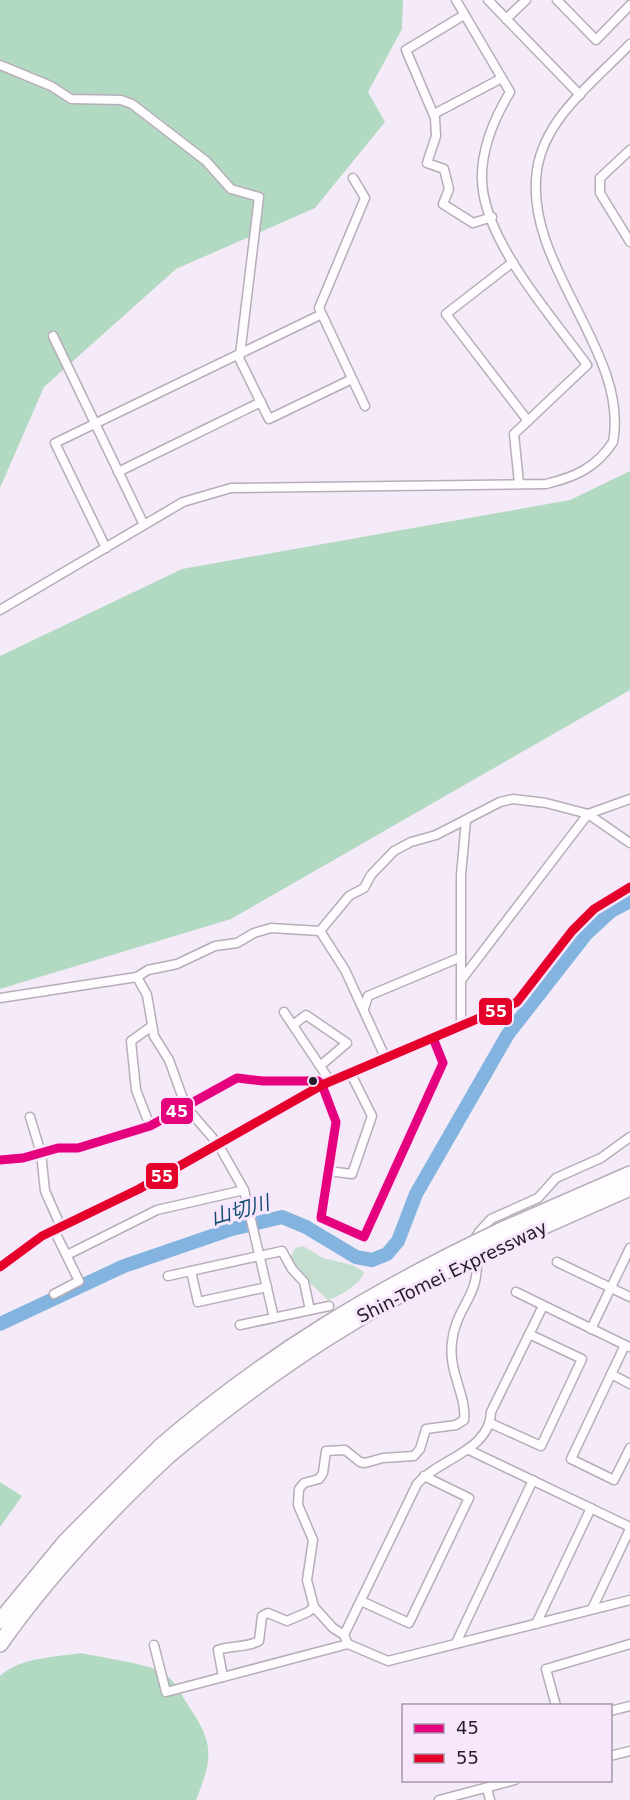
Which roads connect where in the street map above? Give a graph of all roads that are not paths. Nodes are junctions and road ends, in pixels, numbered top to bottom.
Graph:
1 (456, 0) edge
2 (488, 0) edge
3 (526, 0) edge
4 (557, 0) edge
5 (630, 5) edge
6 (464, 15) junction
7 (506, 19) junction
8 (630, 44) edge
9 (0, 65) edge
10 (502, 78) junction
11 (580, 95) junction
12 (434, 114) junction
13 (630, 150) edge
14 (353, 178) dead end
15 (492, 217) junction
16 (630, 242) edge
17 (513, 262) junction
18 (574, 281) dead end
19 (320, 315) junction
20 (53, 336) dead end
21 (239, 355) junction
22 (352, 379) junction
23 (261, 402) junction
24 (365, 406) dead end
25 (624, 419) dead end
26 (528, 421) junction
27 (95, 424) junction
28 (118, 472) junction
29 (519, 483) junction
30 (144, 525) junction
31 (106, 548) junction
32 (0, 610) edge
33 (630, 799) edge
34 (588, 814) junction
35 (466, 820) junction
36 (630, 843) edge
37 (630, 887) edge
38 (320, 931) junction
39 (461, 957) junction
40 (137, 977) junction
41 (462, 979) junction
42 (0, 998) edge
43 (364, 1009) junction
44 (284, 1012) dead end
45 (293, 1025) junction
46 (152, 1026) junction
47 (461, 1027) junction
48 (433, 1038) junction
49 (385, 1056) junction
50 (320, 1066) junction
51 (350, 1072) junction
52 (326, 1083) junction
53 (186, 1107) junction
54 (30, 1117) dead end
55 (150, 1126) junction
56 (630, 1137) edge
57 (218, 1144) junction
58 (41, 1153) junction
59 (0, 1160) edge
60 (328, 1171) junction
61 (630, 1174) edge
62 (630, 1188) edge
63 (244, 1190) junction
64 (58, 1229) junction
65 (505, 1236) junction
66 (630, 1248) edge
67 (67, 1255) junction
68 (260, 1256) junction
69 (557, 1262) dead end
70 (0, 1267) edge
71 (191, 1271) junction
72 (168, 1276) dead end
73 (267, 1287) junction
74 (611, 1288) junction
75 (516, 1292) dead end
76 (54, 1294) dead end
77 (630, 1297) edge
78 (329, 1306) dead end
79 (543, 1306) junction
80 (310, 1310) junction
81 (274, 1317) junction
82 (240, 1325) dead end
83 (591, 1329) junction
84 (529, 1334) junction
85 (628, 1346) edge
86 (611, 1374) junction
87 (630, 1384) edge
88 (490, 1423) junction
89 (630, 1448) edge
90 (469, 1450) junction
91 (424, 1476) junction
92 (533, 1480) junction
93 (591, 1508) junction
94 (630, 1528) edge
95 (630, 1600) edge
96 (361, 1601) junction
97 (314, 1607) junction
98 (592, 1609) junction
99 (536, 1624) junction
100 (2, 1636) edge
101 (346, 1640) junction
102 (456, 1643) junction
103 (630, 1644) edge
104 (154, 1645) dead end
105 (224, 1677) junction
106 (555, 1704) edge
107 (630, 1706) edge
108 (612, 1710) edge
109 (630, 1751) edge
110 (612, 1756) edge
111 (508, 1782) edge
112 (487, 1788) junction
113 (440, 1800) edge
114 (490, 1800) edge

1 - 6 street
2 - 7 street
3 - 7 street
4 - 5 street
6 - 10 street
6 - 12 street
7 - 11 street
8 - 11 street
9 - 21 street
10 - 12 street
10 - 15 street
11 - 18 street
12 - 15 street
13 - 16 street
14 - 19 street
15 - 17 street
17 - 26 street
17 - 26 street
19 - 21 street
19 - 22 street
20 - 27 street
21 - 23 street
21 - 27 street
22 - 23 street
22 - 24 street
23 - 28 street
25 - 29 street
26 - 29 street
27 - 28 street
27 - 31 street
28 - 30 street
29 - 30 street
30 - 31 street
31 - 32 street
33 - 34 street
34 - 35 street
34 - 36 street
34 - 41 street
35 - 38 street
35 - 39 street
37 - 47 street
38 - 40 street
38 - 43 street
39 - 41 street
39 - 43 street
40 - 42 street
40 - 46 street
41 - 47 street
43 - 49 street
44 - 45 street
45 - 50 street
45 - 50 street
46 - 53 street
46 - 55 street
47 - 48 street
48 - 49 street
48 - 60 street
49 - 51 street
50 - 52 street
51 - 52 street
51 - 60 street
52 - 53 street
52 - 57 street
52 - 60 street
53 - 55 street
53 - 57 street
54 - 58 street
55 - 58 street
56 - 97 street
57 - 63 street
57 - 64 street
58 - 59 street
58 - 64 street
61 - 65 highway, Shin-Tomei Expressway
62 - 65 highway, Shin-Tomei Expressway
63 - 67 street
63 - 68 street
64 - 67 street
64 - 70 street
65 - 100 highway, Shin-Tomei Expressway, bridge
66 - 74 street
67 - 76 street
68 - 71 street
68 - 73 street
68 - 80 street
69 - 74 street
71 - 72 street
71 - 73 street
73 - 81 street
74 - 77 street
74 - 83 street
75 - 79 street
78 - 80 street
79 - 83 street
79 - 84 street
80 - 81 street
81 - 82 street
83 - 85 street
84 - 88 street
84 - 88 street
85 - 86 street
86 - 87 street
86 - 89 street
88 - 90 street
90 - 91 street
90 - 92 street
91 - 96 street
91 - 96 street
92 - 93 street
92 - 102 street
93 - 94 street
93 - 99 street
94 - 98 street
95 - 98 street
96 - 101 street
97 - 101 street
97 - 105 street
98 - 99 street
99 - 102 street
101 - 102 street
101 - 105 street
103 - 106 street
104 - 105 street
107 - 108 street
109 - 110 street
111 - 112 street
112 - 113 street
112 - 114 street

